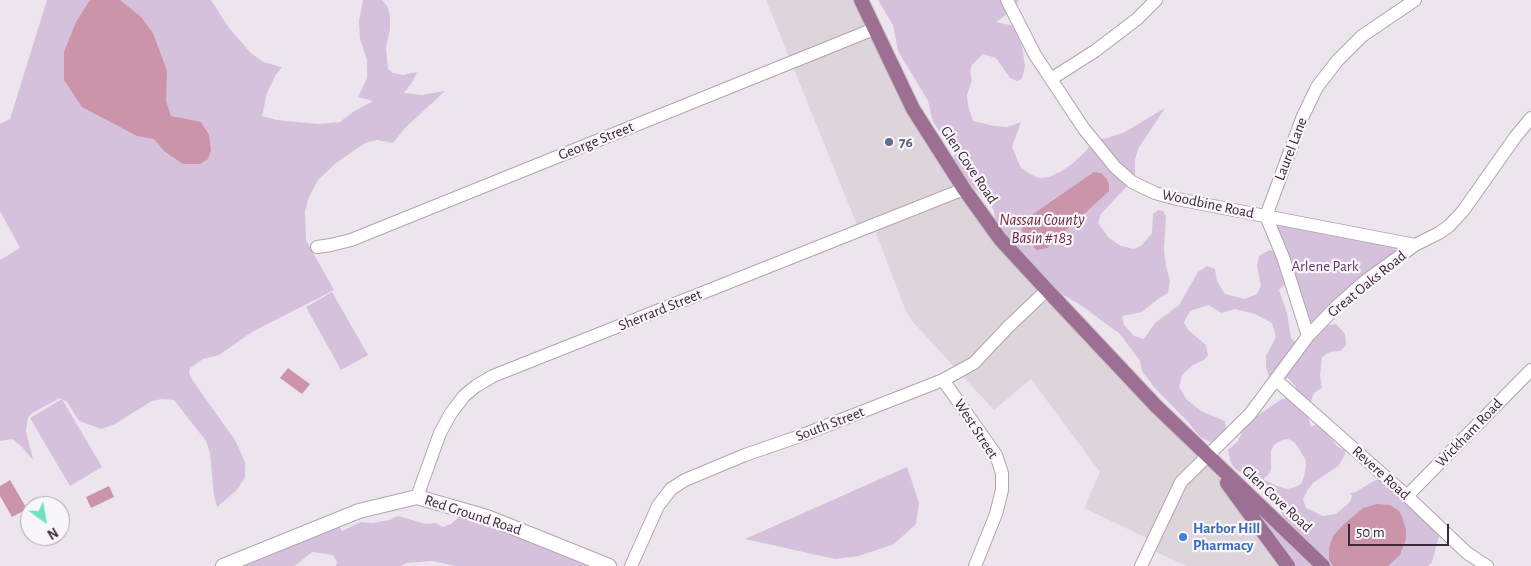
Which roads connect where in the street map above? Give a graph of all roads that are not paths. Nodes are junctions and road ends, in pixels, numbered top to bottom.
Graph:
1 (861, 0) edge
2 (1007, 0) edge
3 (1156, 0) edge
4 (1415, 0) edge
5 (874, 29) junction
6 (1051, 79) junction
7 (1531, 118) edge
8 (964, 189) junction
9 (1266, 216) junction
10 (1415, 244) junction
11 (316, 247) dead end
12 (1046, 290) junction
13 (1308, 336) junction
14 (1531, 370) edge
15 (943, 380) junction
16 (1276, 380) junction
17 (1208, 457) junction
18 (1407, 496) junction
19 (417, 497) junction
20 (223, 566) edge
21 (609, 566) edge
22 (631, 566) edge
23 (976, 566) edge
24 (1141, 566) edge
25 (1288, 566) edge
26 (1323, 566) edge
27 (1487, 566) edge

1 - 5 main road, Glen Cove Road
2 - 6 street, Woodbine Road
3 - 6 street
4 - 9 street, Laurel Lane
5 - 8 main road, Glen Cove Road
5 - 11 street, George Street
6 - 9 street, Woodbine Road
7 - 10 street, Great Oaks Road
8 - 12 main road, Glen Cove Road
8 - 19 street, Sherrard Street
9 - 10 street, Woodbine Road
9 - 13 street
10 - 13 street, Great Oaks Road
12 - 15 street, South Street
12 - 17 main road, Glen Cove Road
13 - 16 street, Great Oaks Road
14 - 18 street, Wickham Road
15 - 22 street, South Street
15 - 23 street, West Street
16 - 17 street, Great Oaks Road
16 - 18 street, Revere Road
17 - 24 street, Great Oaks Road
17 - 25 main road, Glen Cove Road
17 - 26 main road, Glen Cove Road
18 - 27 street, Revere Road
19 - 20 street, Red Ground Road
19 - 21 street, Red Ground Road

